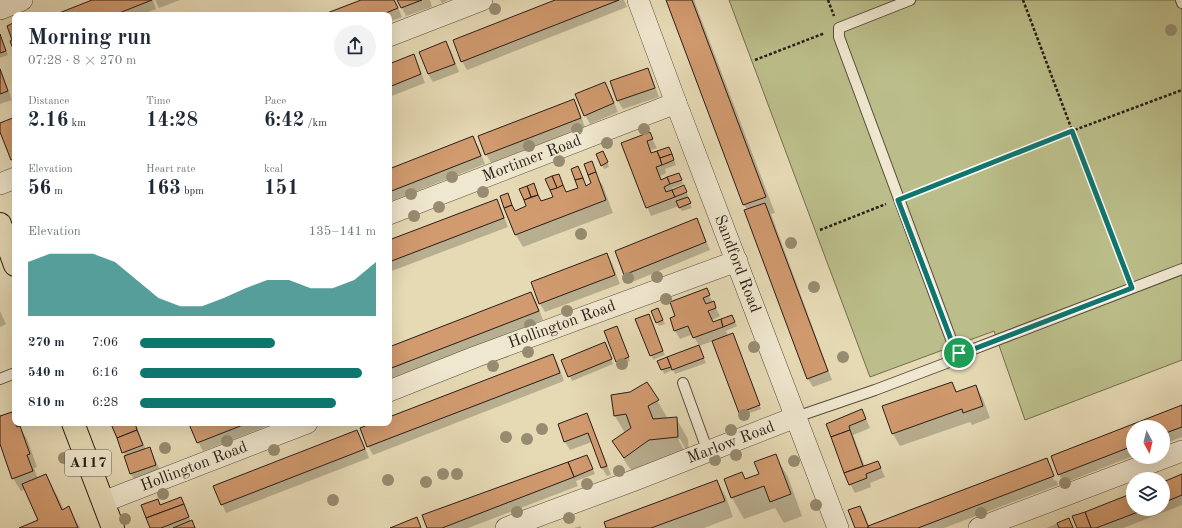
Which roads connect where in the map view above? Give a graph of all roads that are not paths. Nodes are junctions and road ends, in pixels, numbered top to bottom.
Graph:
1 (22, 0) edge
2 (482, 0) edge
3 (638, 0) edge
4 (910, 0) edge
5 (1181, 0) edge
6 (1182, 3) edge
7 (0, 9) edge
8 (392, 35) edge
9 (676, 103) junction
10 (12, 179) edge
11 (0, 184) edge
12 (392, 213) edge
13 (0, 224) edge
14 (12, 257) edge
15 (737, 261) junction
16 (1182, 269) edge
17 (958, 356) junction
18 (12, 374) edge
19 (0, 379) edge
20 (683, 383) dead end
21 (392, 390) edge
22 (796, 417) junction
23 (74, 426) edge
24 (299, 426) edge
25 (1182, 451) edge
26 (708, 452) junction
27 (102, 502) junction
28 (113, 528) edge
29 (506, 528) edge
30 (838, 528) edge
31 (979, 528) edge

1 - 7 street
2 - 8 street
3 - 9 street, Sandford Road
4 - 17 lane
5 - 6 lane
9 - 12 street, Mortimer Road
9 - 15 street, Sandford Road
10 - 11 street
13 - 14 main road
15 - 21 street, Hollington Road
15 - 22 street, Sandford Road
16 - 17 lane, Marlow Road
17 - 22 lane, Marlow Road
18 - 19 lane
20 - 26 lane
22 - 26 street, Marlow Road
22 - 30 street, Sandford Road
23 - 27 main road, A117
24 - 27 street, Hollington Road
25 - 31 street
26 - 29 street, Marlow Road
27 - 28 main road, A117

